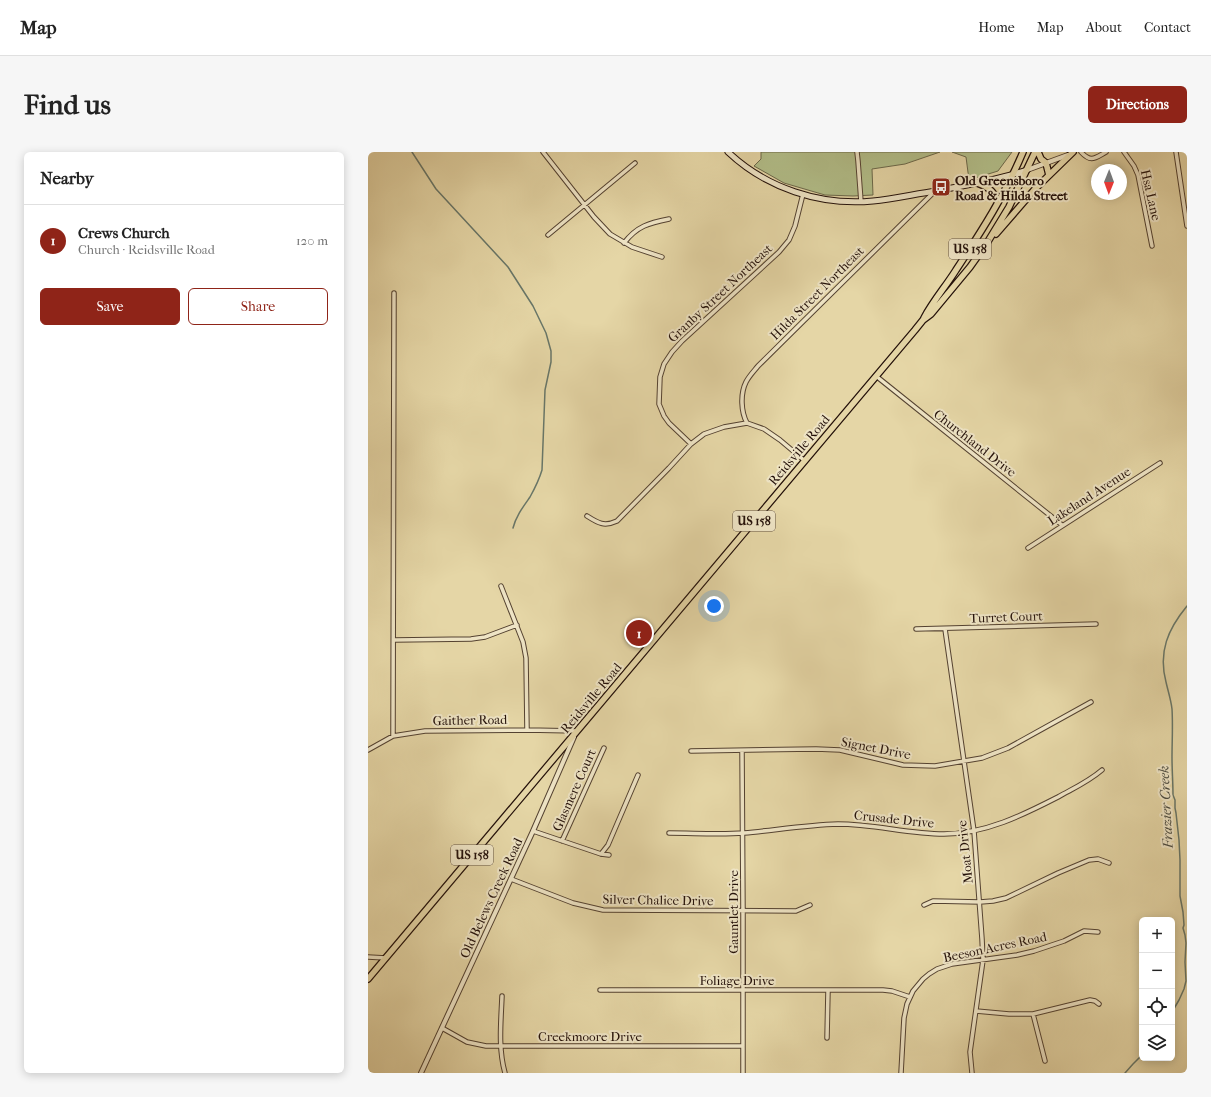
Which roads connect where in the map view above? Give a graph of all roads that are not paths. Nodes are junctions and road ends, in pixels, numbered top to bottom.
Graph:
1 (543, 152) edge
2 (728, 152) edge
3 (856, 152) edge
4 (1023, 152) edge
5 (1035, 152) edge
6 (1038, 152) edge
7 (1073, 152) edge
8 (1081, 152) edge
9 (1106, 152) edge
10 (1124, 152) edge
11 (1176, 152) edge
12 (635, 163) dead end
13 (1046, 164) junction
14 (1027, 170) junction
15 (1012, 175) junction
16 (1049, 175) junction
17 (977, 183) junction
18 (1187, 189) edge
19 (1181, 190) junction
20 (936, 191) junction
21 (803, 194) junction
22 (861, 202) junction
23 (998, 202) junction
24 (585, 206) junction
25 (669, 220) dead end
26 (1187, 226) edge
27 (548, 235) dead end
28 (624, 243) junction
29 (987, 243) junction
30 (1152, 246) dead end
31 (662, 257) dead end
32 (394, 293) dead end
33 (923, 320) junction
34 (876, 376) junction
35 (747, 423) junction
36 (691, 444) junction
37 (805, 461) junction
38 (1160, 462) dead end
39 (587, 516) dead end
40 (1062, 525) junction
41 (1028, 548) dead end
42 (501, 586) dead end
43 (1096, 624) dead end
44 (517, 625) junction
45 (916, 629) dead end
46 (945, 629) junction
47 (394, 640) junction
48 (1091, 702) dead end
49 (527, 730) junction
50 (577, 731) junction
51 (393, 736) junction
52 (604, 748) dead end
53 (368, 750) edge
54 (742, 750) junction
55 (691, 751) dead end
56 (963, 761) junction
57 (1102, 770) dead end
58 (638, 775) dead end
59 (533, 831) junction
60 (974, 831) junction
61 (669, 833) dead end
62 (742, 833) junction
63 (562, 841) junction
64 (601, 854) junction
65 (609, 855) dead end
66 (1109, 863) dead end
67 (511, 879) junction
68 (980, 902) junction
69 (924, 905) dead end
70 (810, 906) dead end
71 (743, 911) junction
72 (1098, 932) dead end
73 (368, 957) edge
74 (386, 958) junction
75 (983, 960) junction
76 (368, 979) edge
77 (600, 990) dead end
78 (743, 990) junction
79 (828, 991) junction
80 (502, 996) dead end
81 (910, 997) junction
82 (1099, 1004) dead end
83 (976, 1011) junction
84 (1033, 1014) junction
85 (442, 1028) junction
86 (828, 1038) dead end
87 (501, 1045) junction
88 (743, 1046) junction
89 (1045, 1061) dead end
90 (421, 1073) edge
91 (505, 1073) edge
92 (743, 1073) edge
93 (901, 1073) edge
94 (972, 1073) edge

1 - 24 street
2 - 21 main road
3 - 22 street
4 - 15 highway, Reidsville Road / US 158
5 - 14 highway, Reidsville Road / US 158
6 - 13 highway
7 - 13 street
7 - 16 highway
8 - 9 street
10 - 30 street, Hsa Lane
11 - 19 street
12 - 24 street
13 - 14 street
13 - 16 highway
14 - 15 main road
14 - 29 highway, Reidsville Road / US 158
15 - 17 main road
15 - 23 highway, Reidsville Road / US 158
16 - 29 highway
17 - 20 main road
17 - 23 highway
18 - 19 street
19 - 26 street
20 - 22 main road
20 - 35 street, Hilda Street Northeast
21 - 22 main road
21 - 36 street, Granby Street Northeast
23 - 33 highway, Reidsville Road / US 158
24 - 27 street
24 - 28 street
25 - 28 street
28 - 31 street
29 - 33 highway, Reidsville Road / US 158
32 - 47 street
33 - 34 highway, Reidsville Road / US 158
34 - 37 highway, Reidsville Road / US 158
34 - 40 street, Churchland Drive
35 - 36 street
35 - 37 street
36 - 39 street
37 - 50 highway, Reidsville Road / US 158
38 - 40 street, Lakeland Avenue
40 - 41 street, Lakeland Avenue
42 - 44 street
43 - 46 street, Turret Court
44 - 47 street
44 - 49 street
45 - 46 street, Turret Court
46 - 56 street, Moat Drive
47 - 51 street
48 - 56 street, Signet Drive
49 - 50 street, Gaither Road
49 - 51 street, Gaither Road
50 - 59 street, Old Belews Creek Road
50 - 74 highway, Reidsville Road / US 158
51 - 53 street, Gaither Road
52 - 63 street, Glasmere Court
54 - 55 street, Signet Drive
54 - 56 street, Signet Drive
54 - 62 street, Gauntlet Drive
56 - 60 street, Moat Drive
57 - 60 street, Crusade Drive
58 - 64 street
59 - 63 street
59 - 67 street, Old Belews Creek Road
60 - 62 street, Crusade Drive
60 - 68 street, Moat Drive
61 - 62 street, Crusade Drive
62 - 71 street, Gauntlet Drive
63 - 64 street
64 - 65 street
66 - 68 street
67 - 71 street, Silver Chalice Drive
67 - 85 street, Old Belews Creek Road
68 - 69 street
68 - 75 street, Moat Drive
70 - 71 street, Silver Chalice Drive
71 - 78 street, Gauntlet Drive
72 - 75 street, Beeson Acres Road
73 - 74 street
74 - 76 highway, Reidsville Road / US 158
75 - 81 street, Beeson Acres Road
75 - 83 street, Moat Drive
77 - 78 street, Foliage Drive
78 - 79 street, Foliage Drive
78 - 88 street, Gauntlet Drive
79 - 81 street, Foliage Drive
79 - 86 street
80 - 87 street
81 - 93 street, Beeson Acres Road
82 - 84 street
83 - 84 street
83 - 94 street, Moat Drive
84 - 89 street
85 - 87 street, Creekmoore Drive
85 - 90 street, Old Belews Creek Road
87 - 88 street, Creekmoore Drive
87 - 91 street
88 - 92 street, Gauntlet Drive

